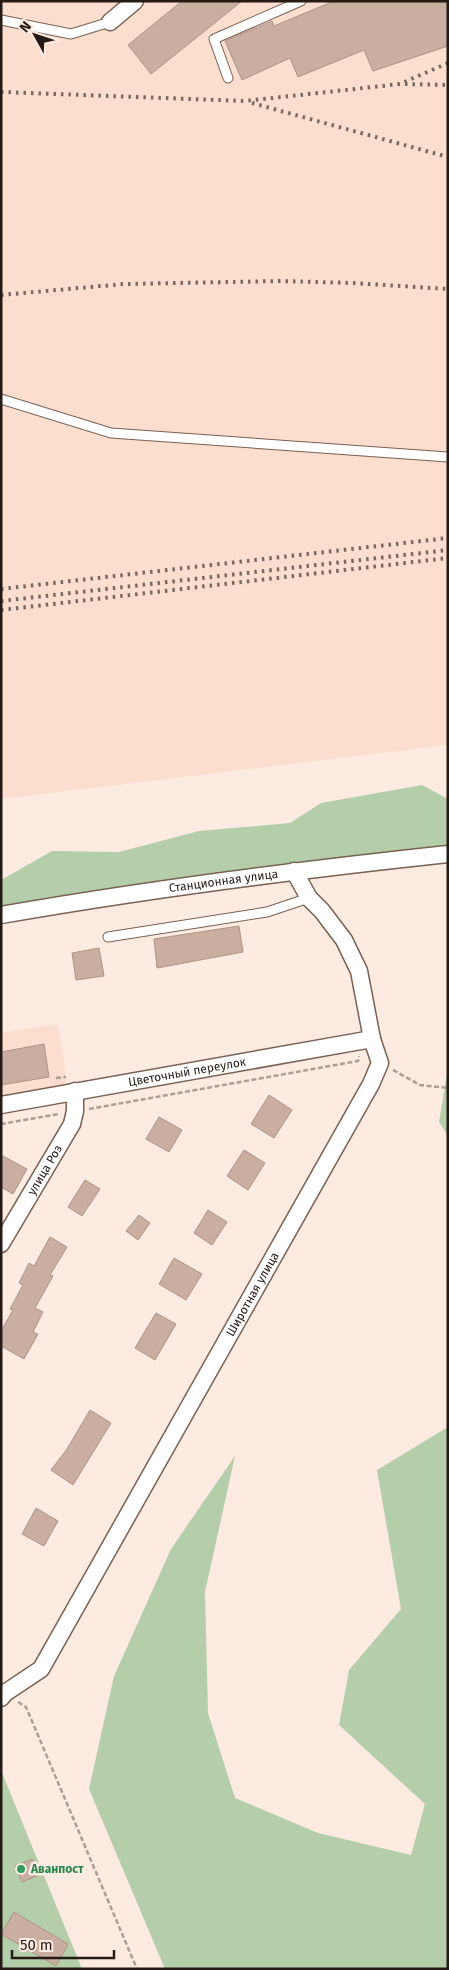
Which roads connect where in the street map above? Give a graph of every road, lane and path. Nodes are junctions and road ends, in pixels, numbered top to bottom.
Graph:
1 (301, 1) edge
2 (129, 3) edge
3 (1, 20) edge
4 (110, 22) joint
5 (228, 78) dead end
6 (1, 399) edge
7 (448, 456) edge
8 (448, 854) edge
9 (294, 871) junction
10 (309, 898) junction
11 (1, 915) edge
12 (108, 937) dead end
13 (372, 1039) junction
14 (380, 1063) junction
15 (448, 1088) edge
16 (75, 1091) junction
17 (1, 1105) edge
18 (1, 1244) edge
19 (3, 1692) edge
20 (137, 1969) edge

1 - 5 lane
2 - 4 street
3 - 4 lane
6 - 7 lane
8 - 9 street, Станционная улица
9 - 10 street
9 - 11 street, Станционная улица
10 - 12 lane
10 - 13 street
13 - 14 street
13 - 16 street, Цветочный переулок
14 - 15 path
14 - 19 street, Широтная улица
16 - 17 street, Цветочный переулок
16 - 18 street, улица Роз
19 - 20 path

